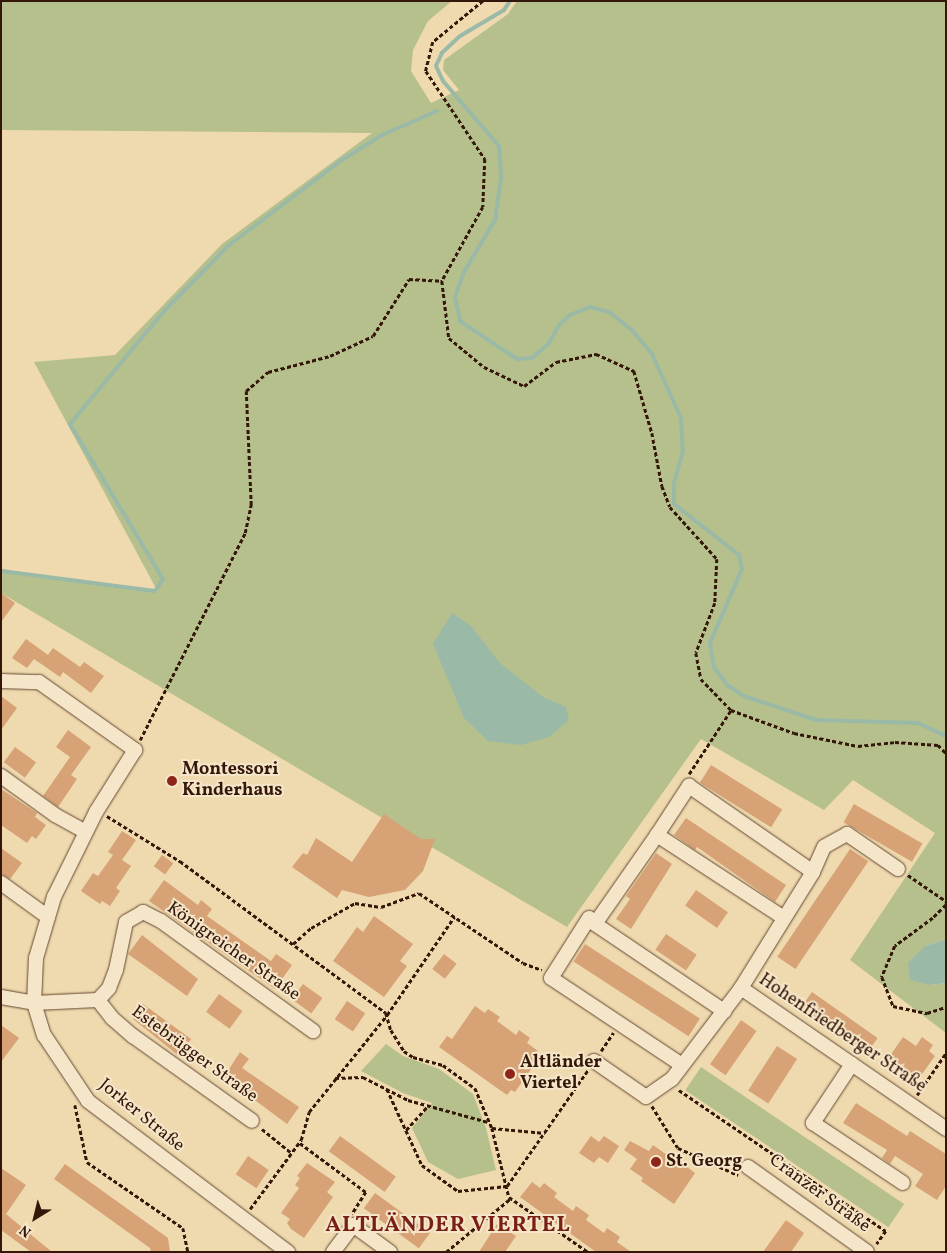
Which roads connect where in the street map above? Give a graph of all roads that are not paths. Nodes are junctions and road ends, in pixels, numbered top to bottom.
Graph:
1 (1, 681) edge
2 (1, 776) edge
3 (86, 832) junction
4 (657, 835) junction
5 (898, 869) road end
6 (813, 872) junction
7 (1, 883) edge
8 (48, 916) junction
9 (784, 918) junction
10 (595, 924) junction
11 (741, 988) junction
12 (1, 996) edge
13 (98, 1000) junction
14 (34, 1003) junction
15 (724, 1011) junction
16 (313, 1031) dead end
17 (594, 1061) road end
18 (852, 1064) junction
19 (682, 1065) junction
20 (252, 1121) road end
21 (946, 1129) edge
22 (748, 1167) road end
23 (903, 1183) dead end
24 (288, 1252) edge
25 (333, 1252) edge
26 (390, 1252) edge
27 (867, 1252) edge

1 - 3 street, Jorker Straße
2 - 3 street
3 - 8 street, Jorker Straße
4 - 6 street
4 - 9 street
4 - 10 street
5 - 6 street, Hohenfriedberger Straße
6 - 9 street, Hohenfriedberger Straße
7 - 8 street
8 - 14 street, Jorker Straße
9 - 11 street, Hohenfriedberger Straße
10 - 15 street
10 - 19 street
11 - 15 street, Hohenfriedberger Straße
11 - 18 street, Hohenfriedberger Straße
12 - 14 street
13 - 14 street
13 - 16 street, Königreicher Straße
13 - 20 street, Estebrügger Straße
14 - 24 street, Jorker Straße
15 - 19 street, Hohenfriedberger Straße
17 - 19 street, Hohenfriedberger Straße
18 - 21 street, Hohenfriedberger Straße
18 - 23 street
22 - 27 street, Cranzer Straße
25 - 26 street

